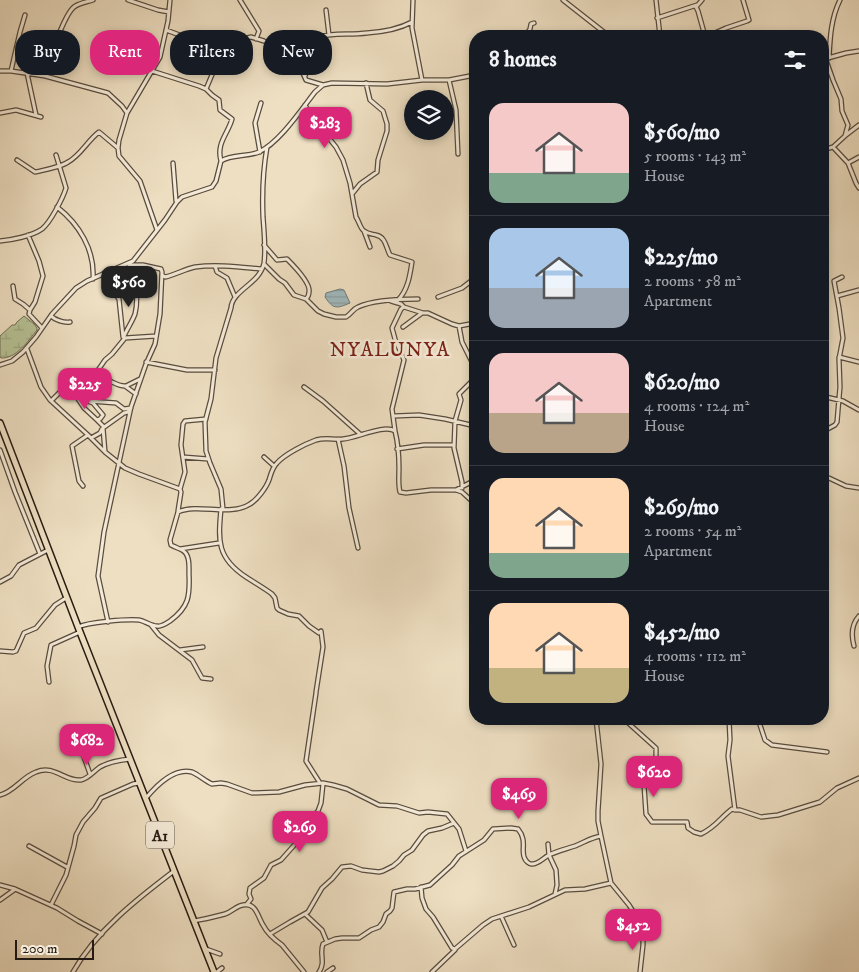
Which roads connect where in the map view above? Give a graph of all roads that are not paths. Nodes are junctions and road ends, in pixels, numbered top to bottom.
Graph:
1 (93, 0) edge
2 (128, 0) edge
3 (170, 0) edge
4 (240, 0) edge
5 (413, 0) edge
6 (563, 0) edge
7 (656, 0) edge
8 (702, 0) edge
9 (743, 0) edge
10 (840, 0) edge
11 (696, 6) junction
12 (326, 10) dead end
13 (169, 12) junction
14 (26, 15) dead end
15 (657, 18) junction
16 (412, 22) junction
17 (534, 23) dead end
18 (166, 30) junction
19 (328, 30) edge
20 (529, 30) edge
21 (601, 30) edge
22 (659, 30) edge
23 (704, 30) edge
24 (721, 30) edge
25 (170, 31) edge
26 (332, 35) edge
27 (253, 38) edge
28 (256, 39) junction
29 (859, 51) edge
30 (160, 57) edge
31 (829, 58) joint
32 (829, 68) edge
33 (0, 71) edge
34 (11, 71) junction
35 (15, 72) edge
36 (160, 74) edge
37 (27, 75) edge
38 (39, 75) edge
39 (150, 75) edge
40 (212, 75) edge
41 (45, 76) junction
42 (305, 76) joint
43 (469, 76) edge
44 (422, 80) junction
45 (449, 80) junction
46 (366, 83) junction
47 (322, 85) junction
48 (206, 89) junction
49 (262, 103) dead end
50 (305, 105) junction
51 (0, 113) edge
52 (127, 113) junction
53 (36, 115) junction
54 (40, 116) dead end
55 (859, 125) edge
56 (845, 136) junction
57 (267, 147) junction
58 (833, 147) junction
59 (118, 148) junction
60 (829, 148) edge
61 (260, 152) junction
62 (458, 154) dead end
63 (56, 155) dead end
64 (859, 157) edge
65 (18, 160) dead end
66 (221, 161) junction
67 (173, 163) dead end
68 (848, 163) junction
69 (59, 166) junction
70 (859, 188) edge
71 (352, 194) junction
72 (176, 202) junction
73 (57, 207) junction
74 (157, 231) junction
75 (364, 231) junction
76 (28, 235) junction
77 (0, 241) edge
78 (264, 245) junction
79 (370, 247) dead end
80 (128, 264) junction
81 (264, 264) junction
82 (133, 265) junction
83 (215, 266) junction
84 (262, 269) junction
85 (104, 273) junction
86 (162, 275) junction
87 (842, 277) dead end
88 (93, 279) junction
89 (469, 283) edge
90 (13, 286) dead end
91 (859, 290) edge
92 (837, 296) junction
93 (438, 297) dead end
94 (235, 298) junction
95 (418, 299) dead end
96 (306, 300) junction
97 (398, 300) junction
98 (389, 301) junction
99 (404, 307) junction
100 (30, 310) junction
101 (422, 313) junction
102 (51, 316) junction
103 (70, 322) dead end
104 (469, 324) edge
105 (404, 326) dead end
106 (459, 326) junction
107 (42, 328) junction
108 (156, 336) junction
109 (124, 338) junction
110 (27, 349) junction
111 (469, 356) edge
112 (839, 356) junction
113 (146, 362) junction
114 (859, 362) edge
115 (0, 365) edge
116 (215, 370) junction
117 (94, 376) junction
118 (141, 378) junction
119 (83, 382) dead end
120 (469, 384) edge
121 (74, 385) junction
122 (125, 386) junction
123 (66, 387) junction
124 (304, 387) dead end
125 (80, 390) dead end
126 (136, 394) junction
127 (76, 396) junction
128 (829, 398) edge
129 (838, 400) junction
130 (51, 401) junction
131 (89, 402) junction
132 (131, 408) junction
133 (859, 410) edge
134 (394, 416) junction
135 (206, 419) junction
136 (97, 420) junction
137 (455, 421) junction
138 (0, 423) edge
139 (469, 424) edge
140 (104, 428) junction
141 (829, 428) edge
142 (395, 431) junction
143 (88, 435) junction
144 (360, 435) junction
145 (91, 438) junction
146 (338, 439) junction
147 (454, 445) junction
148 (397, 448) junction
149 (0, 450) edge
150 (105, 452) junction
151 (183, 457) junction
152 (264, 457) dead end
153 (208, 459) junction
154 (120, 464) junction
155 (274, 466) junction
156 (829, 478) edge
157 (469, 484) edge
158 (83, 486) dead end
159 (180, 488) junction
160 (462, 488) junction
161 (859, 488) edge
162 (456, 490) junction
163 (469, 498) edge
164 (222, 509) junction
165 (178, 512) junction
166 (219, 543) junction
167 (358, 548) dead end
168 (180, 549) junction
169 (49, 550) junction
170 (40, 554) junction
171 (0, 582) edge
172 (67, 598) junction
173 (859, 616) edge
174 (108, 622) junction
175 (149, 623) junction
176 (79, 630) junction
177 (854, 646) dead end
178 (203, 647) dead end
179 (179, 650) junction
180 (0, 651) edge
181 (211, 679) dead end
182 (49, 682) dead end
183 (597, 725) edge
184 (631, 725) edge
185 (729, 725) edge
186 (760, 725) edge
187 (76, 731) dead end
188 (827, 752) dead end
189 (130, 758) junction
190 (90, 774) junction
191 (859, 778) edge
192 (140, 783) junction
193 (321, 783) junction
194 (0, 795) edge
195 (146, 798) junction
196 (735, 810) junction
197 (454, 823) junction
198 (601, 836) junction
199 (548, 844) dead end
200 (29, 846) dead end
201 (466, 851) junction
202 (549, 855) junction
203 (67, 867) junction
204 (174, 871) junction
205 (611, 883) junction
206 (0, 885) edge
207 (421, 887) junction
208 (15, 889) junction
209 (555, 894) junction
210 (0, 900) edge
211 (247, 904) junction
212 (51, 905) junction
213 (306, 914) junction
214 (501, 916) junction
215 (194, 921) junction
216 (102, 934) junction
217 (270, 934) junction
218 (327, 942) junction
219 (514, 945) dead end
220 (205, 949) junction
221 (455, 949) junction
222 (220, 954) dead end
223 (222, 968) dead end
224 (333, 968) dead end
225 (72, 972) edge
226 (215, 972) edge
227 (304, 972) edge
228 (319, 972) edge
229 (327, 972) edge
230 (432, 972) edge
231 (640, 972) edge

1 - 41 street
2 - 13 street
3 - 13 street
4 - 28 street
5 - 16 street
6 - 21 street
7 - 15 street
8 - 11 street
9 - 24 street
10 - 31 street
11 - 15 street
11 - 23 street
12 - 19 street
13 - 18 street
14 - 34 street
15 - 22 street
16 - 26 street
16 - 44 street
17 - 20 street
18 - 25 street
18 - 30 street
27 - 28 street
28 - 42 street
29 - 31 street
32 - 56 street
33 - 34 street
34 - 35 street
36 - 48 street
37 - 53 street
38 - 41 street
39 - 52 street
40 - 48 street
41 - 52 street
42 - 47 street
43 - 45 street
44 - 45 street
44 - 46 street
45 - 62 street
46 - 47 street
46 - 71 street
47 - 50 street
48 - 66 street
49 - 61 street
50 - 57 street
50 - 71 street
51 - 53 street
52 - 59 street
53 - 54 street
55 - 56 street
56 - 58 street
57 - 61 street
57 - 78 street
58 - 60 street
58 - 68 street
59 - 69 street
59 - 74 street
61 - 66 street
63 - 69 street
64 - 68 street
65 - 69 street
66 - 72 street
67 - 72 street
68 - 70 street
69 - 73 street
71 - 75 street
72 - 74 street
73 - 76 street
73 - 88 street
74 - 80 street
75 - 79 street
75 - 97 street
76 - 77 street
76 - 100 street
78 - 81 street
78 - 96 street
80 - 82 street
80 - 85 street
81 - 84 street
81 - 96 street
82 - 86 street
82 - 109 street
83 - 84 street
83 - 86 street
83 - 94 street
84 - 94 street
85 - 88 street
85 - 109 street
86 - 108 street
87 - 92 street
88 - 102 street
89 - 93 street
90 - 100 street
91 - 92 street
92 - 112 street
94 - 116 street
95 - 97 street
96 - 98 street
97 - 98 street
98 - 99 street
99 - 101 street
99 - 134 street
100 - 107 street
101 - 105 street
101 - 106 street
102 - 103 street
102 - 107 street
104 - 106 street
106 - 111 street
107 - 110 street
108 - 109 street
108 - 113 street
109 - 117 street
110 - 115 street
110 - 130 street
112 - 114 street
112 - 129 street
113 - 116 street
113 - 118 street
116 - 135 street
117 - 122 street
117 - 123 street
118 - 122 street
118 - 126 street
119 - 121 street
120 - 137 street
121 - 123 street
121 - 125 street
122 - 126 street
123 - 127 street
123 - 130 street
124 - 144 street
126 - 132 street
127 - 131 street
127 - 136 street
128 - 129 street
129 - 133 street
129 - 141 street
130 - 143 street
131 - 132 street
131 - 136 street
132 - 140 street
132 - 154 street
134 - 137 street
134 - 142 street
135 - 151 street
135 - 153 street
136 - 140 street
137 - 139 street
137 - 147 street
138 - 169 highway, A1
140 - 145 street
140 - 150 street
142 - 144 street
142 - 148 street
143 - 145 street
143 - 158 street
144 - 146 street
145 - 150 street
146 - 155 street
146 - 167 street
147 - 148 street
147 - 160 street
148 - 162 street
149 - 170 street
150 - 154 street
151 - 153 street
151 - 159 street
152 - 155 street
153 - 164 street
154 - 159 street
154 - 174 street
155 - 164 street
156 - 161 street
157 - 160 street
159 - 165 street
160 - 162 street
162 - 163 street
164 - 165 street
164 - 166 street
165 - 168 street
166 - 168 street
166 - 193 street
168 - 175 street
169 - 170 street
169 - 172 highway, A1
170 - 171 street
172 - 176 highway, A1
172 - 180 street
173 - 177 street
174 - 175 street
174 - 176 street
175 - 179 street
176 - 182 street
176 - 189 highway, A1
178 - 179 street
179 - 181 street
183 - 198 street
184 - 196 street
185 - 196 street
186 - 188 street
187 - 190 street
189 - 190 street
189 - 192 highway, A1
190 - 194 street
191 - 196 street
192 - 195 highway, A1
192 - 203 street
193 - 195 street
193 - 197 street
193 - 211 street
195 - 204 highway, A1
197 - 201 street
197 - 213 street
198 - 202 street
198 - 205 street
199 - 202 street
200 - 203 street
201 - 202 street
201 - 207 street
202 - 209 street
203 - 212 street
204 - 215 highway, A1
204 - 216 street
205 - 209 street
205 - 231 street
206 - 208 street
207 - 218 street
207 - 221 street
208 - 210 street
208 - 212 street
209 - 214 street
211 - 215 street
211 - 217 street
212 - 216 street
213 - 217 street
213 - 218 street
214 - 219 street
214 - 221 street
215 - 220 highway, A1
216 - 225 street
217 - 227 street
218 - 228 street
220 - 222 street
220 - 226 highway, A1
221 - 230 street
223 - 226 street
224 - 229 street

